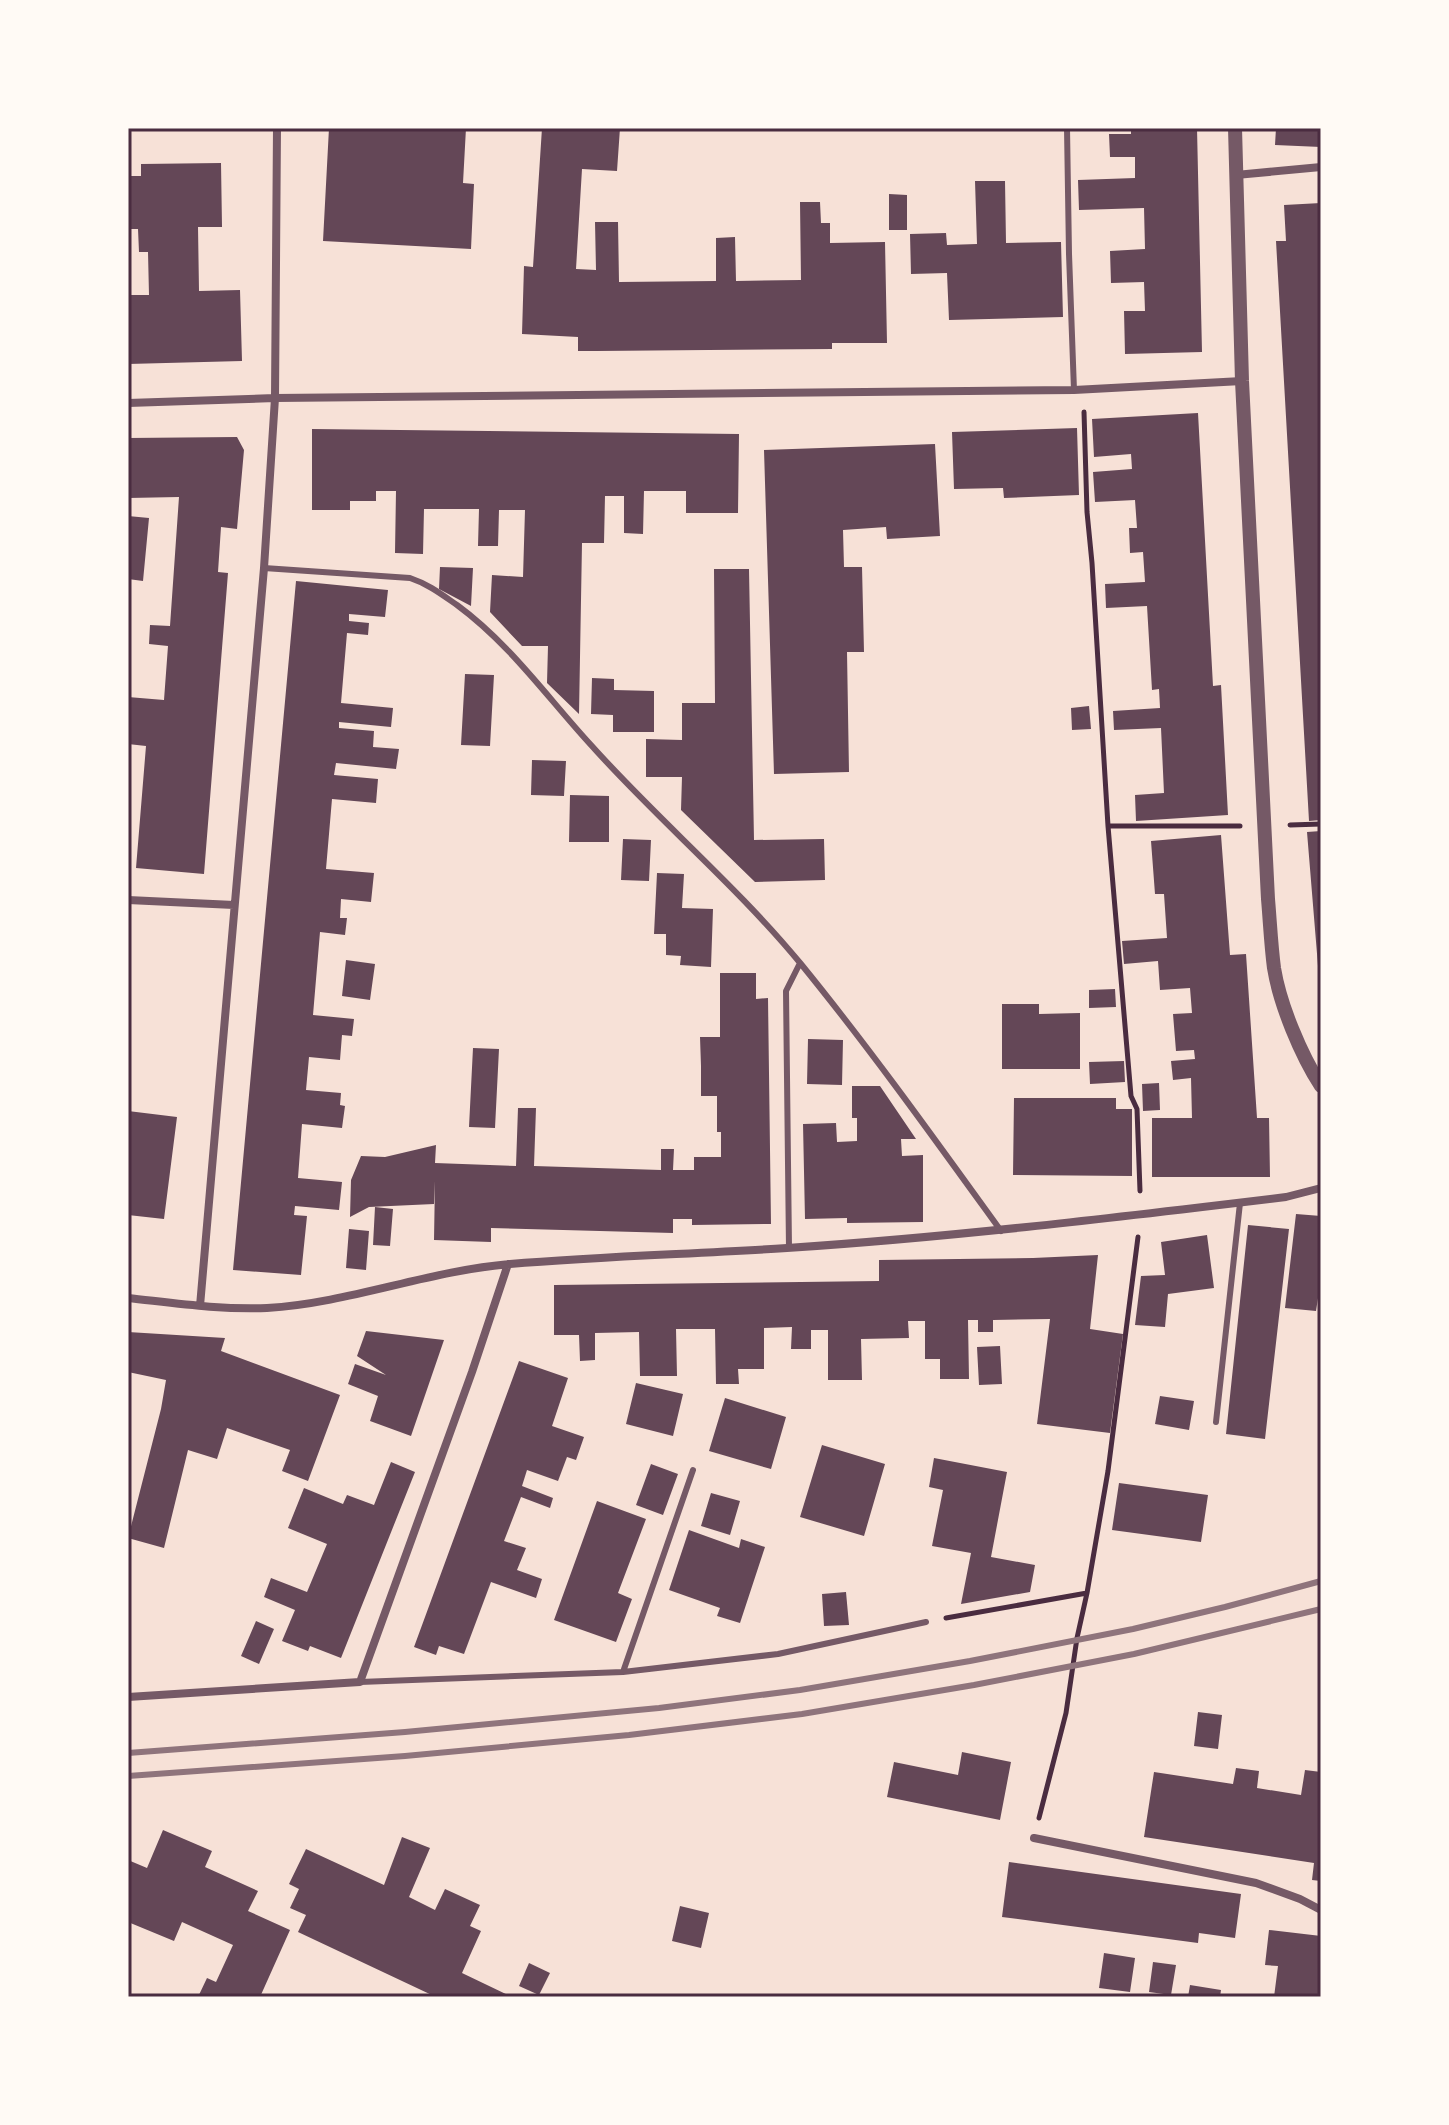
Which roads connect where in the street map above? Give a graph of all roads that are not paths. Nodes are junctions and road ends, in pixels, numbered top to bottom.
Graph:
1 (277, 128) edge
2 (1067, 128) edge
3 (1235, 128) edge
4 (1321, 167) edge
5 (1236, 175) junction
6 (1242, 381) junction
7 (1079, 390) junction
8 (275, 398) junction
9 (128, 403) edge
10 (264, 568) junction
11 (128, 900) edge
12 (234, 905) junction
13 (800, 963) junction
14 (1321, 1086) edge
15 (1321, 1188) edge
16 (1240, 1203) junction
17 (1001, 1231) junction
18 (789, 1248) junction
19 (508, 1264) junction
20 (128, 1298) edge
21 (200, 1306) junction
22 (1216, 1422) dead end
23 (693, 1470) dead end
24 (926, 1622) road end
25 (623, 1672) junction
26 (360, 1682) junction
27 (128, 1697) edge
28 (1034, 1838) road end
29 (1321, 1910) edge

1 - 8 street
2 - 7 lane
3 - 5 street
4 - 5 street
5 - 6 street
6 - 7 street
6 - 14 street
7 - 8 street
8 - 9 street
8 - 10 street
10 - 12 street
10 - 13 lane
11 - 12 street
12 - 21 street
13 - 17 lane
13 - 18 lane
15 - 16 street
16 - 17 street
16 - 22 lane
17 - 18 street
18 - 19 street
19 - 21 street
19 - 26 street
20 - 21 street
23 - 25 lane
24 - 25 lane
25 - 26 lane
26 - 27 street
28 - 29 street

